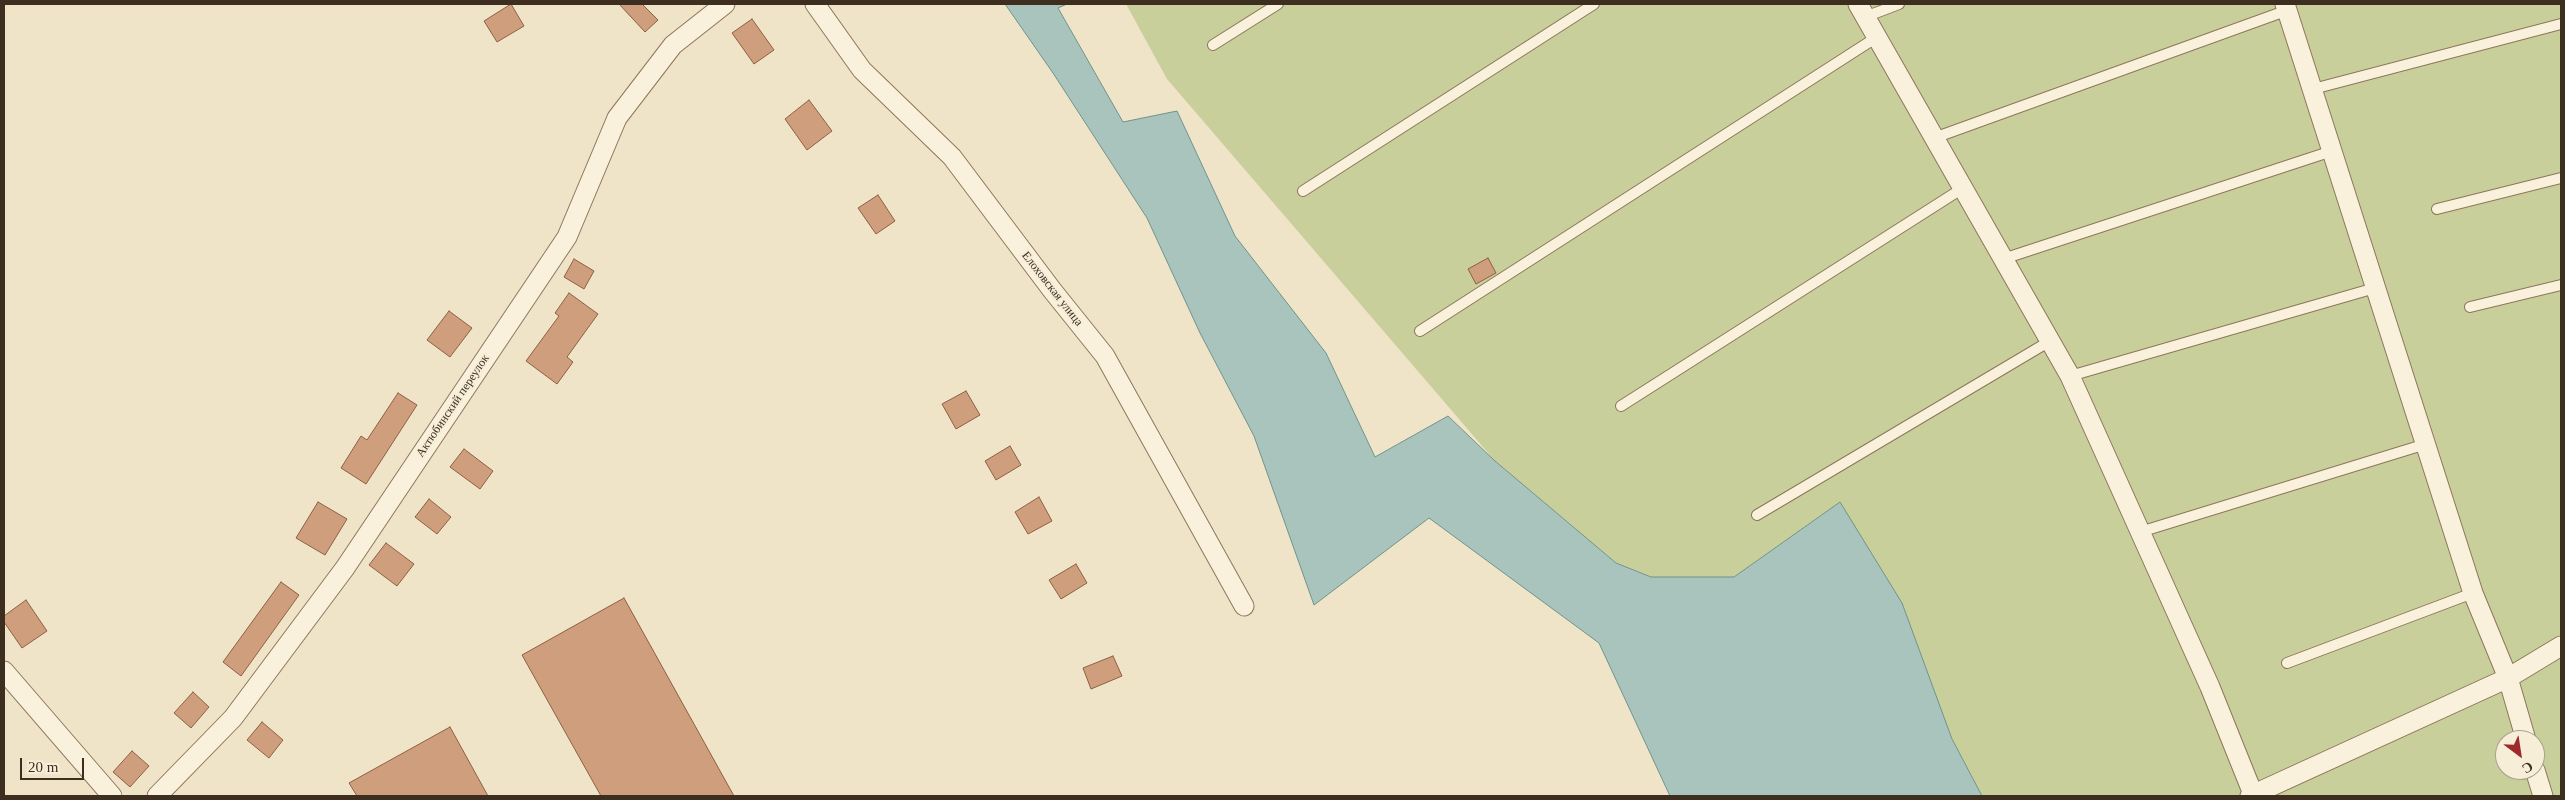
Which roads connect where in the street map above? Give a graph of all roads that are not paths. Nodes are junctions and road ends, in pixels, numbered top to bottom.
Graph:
1 (724, 4) edge
2 (816, 4) edge
3 (1278, 4) edge
4 (1594, 4) edge
5 (1899, 4) edge
6 (2287, 7) edge
7 (1862, 10) edge
8 (2561, 24) edge
9 (1877, 37) junction
10 (1213, 45) dead end
11 (2313, 89) junction
12 (1934, 138) junction
13 (2332, 152) junction
14 (2561, 178) edge
15 (1963, 188) junction
16 (1303, 191) dead end
17 (2437, 209) dead end
18 (2003, 259) junction
19 (2561, 285) edge
20 (2375, 288) junction
21 (2470, 306) dead end
22 (1420, 330) dead end
23 (2050, 341) junction
24 (2070, 376) junction
25 (1621, 406) dead end
26 (2426, 444) junction
27 (1757, 516) dead end
28 (2140, 532) junction
29 (2473, 593) junction
30 (1244, 606) dead end
31 (2561, 646) edge
32 (2287, 663) dead end
33 (4, 671) edge
34 (2508, 678) junction
35 (2523, 730) edge
36 (2538, 780) edge
37 (2251, 795) edge
38 (112, 796) edge
39 (157, 796) edge
40 (2543, 796) edge

1 - 39 street, Актюбинский переулок
2 - 30 street, Елоховская улица
3 - 10 lane
4 - 16 lane
5 - 7 lane
6 - 11 street
6 - 12 lane
7 - 9 street
8 - 11 lane
9 - 12 street
9 - 22 lane
11 - 13 street
12 - 15 street
13 - 18 lane
13 - 20 street
14 - 17 lane
15 - 18 street
15 - 25 lane
18 - 23 street
19 - 21 lane
20 - 24 lane
20 - 26 street
23 - 24 street
23 - 27 lane
24 - 28 street
26 - 28 lane
26 - 29 street
28 - 37 street
29 - 32 lane
29 - 34 street
31 - 34 street
33 - 38 street
34 - 35 street
34 - 37 street
36 - 40 street

